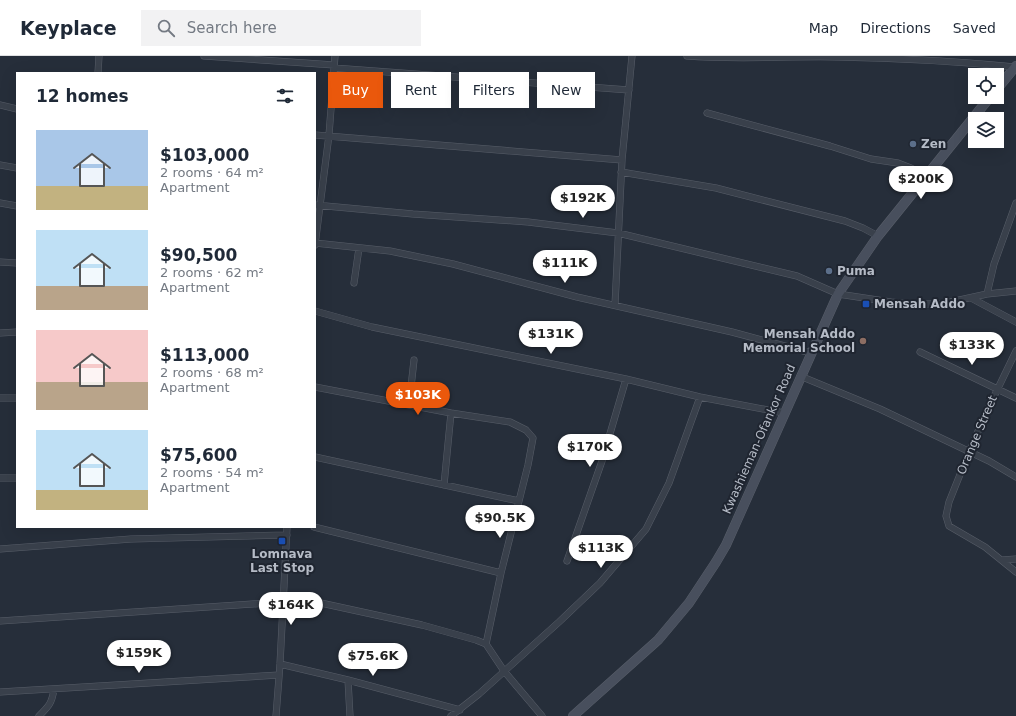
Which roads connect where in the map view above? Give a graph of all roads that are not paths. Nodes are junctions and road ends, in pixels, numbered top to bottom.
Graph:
1 (99, 56) edge
2 (204, 56) edge
3 (335, 56) edge
4 (632, 56) edge
5 (688, 56) edge
6 (835, 57) edge
7 (906, 58) edge
8 (969, 59) edge
9 (334, 67) junction
10 (1016, 67) edge
11 (98, 72) edge
12 (1004, 81) edge
13 (629, 90) junction
14 (984, 104) edge
15 (0, 105) edge
16 (16, 109) edge
17 (707, 113) dead end
18 (316, 135) edge
19 (329, 135) junction
20 (622, 160) junction
21 (0, 165) edge
22 (16, 168) edge
23 (621, 172) junction
24 (926, 177) junction
25 (0, 203) edge
26 (1016, 203) edge
27 (318, 205) edge
28 (16, 206) edge
29 (316, 231) edge
30 (618, 233) junction
31 (878, 236) junction
32 (316, 244) edge
33 (359, 248) junction
34 (0, 262) edge
35 (16, 263) edge
36 (354, 283) dead end
37 (1016, 291) edge
38 (838, 294) junction
39 (987, 294) junction
40 (971, 298) junction
41 (615, 305) junction
42 (316, 311) edge
43 (1016, 322) edge
44 (16, 332) edge
45 (0, 333) edge
46 (1016, 351) edge
47 (920, 352) dead end
48 (811, 353) junction
49 (414, 360) dead end
50 (800, 376) junction
51 (626, 379) junction
52 (316, 387) edge
53 (997, 389) junction
54 (700, 397) junction
55 (0, 398) edge
56 (16, 398) edge
57 (1016, 398) edge
58 (409, 405) junction
59 (784, 412) junction
60 (451, 413) junction
61 (969, 452) junction
62 (316, 457) edge
63 (1016, 477) edge
64 (0, 478) edge
65 (16, 478) edge
66 (444, 485) junction
67 (519, 500) junction
68 (316, 527) edge
69 (288, 528) edge
70 (287, 535) junction
71 (0, 549) edge
72 (1016, 559) edge
73 (1002, 560) junction
74 (567, 561) dead end
75 (1016, 572) edge
76 (501, 573) junction
77 (284, 595) junction
78 (283, 602) junction
79 (0, 621) edge
80 (486, 644) junction
81 (280, 664) junction
82 (504, 671) junction
83 (279, 674) junction
84 (348, 680) junction
85 (54, 689) junction
86 (0, 692) edge
87 (460, 710) junction
88 (39, 716) edge
89 (276, 716) edge
90 (350, 716) edge
91 (451, 716) edge
92 (542, 716) edge
93 (575, 716) edge

1 - 11 street
2 - 9 street
3 - 9 street
4 - 13 street
5 - 6 street
6 - 7 street
7 - 8 street
8 - 10 street
9 - 13 street
9 - 19 street
10 - 12 main road
13 - 20 street
14 - 24 main road, Kwashieman-Ofankor Road
15 - 16 street
17 - 24 street
18 - 19 street
19 - 20 street
19 - 27 street
20 - 23 street
21 - 22 street
23 - 30 street
23 - 31 street
24 - 31 main road, Kwashieman-Ofankor Road
25 - 28 street
26 - 39 street
27 - 29 street
27 - 30 street
30 - 38 street
30 - 41 street
31 - 38 main road, Kwashieman-Ofankor Road
32 - 33 street
33 - 36 street
33 - 41 street
34 - 35 street
37 - 39 street
38 - 40 street
38 - 48 main road, Kwashieman-Ofankor Road
39 - 40 street
40 - 43 street
41 - 48 street
42 - 51 street
44 - 45 street
46 - 53 street, Orange Street
47 - 53 street
48 - 50 main road, Kwashieman-Ofankor Road
49 - 58 street
50 - 59 main road, Kwashieman-Ofankor Road
50 - 61 street
51 - 54 street
51 - 74 street
52 - 58 street
53 - 57 street
53 - 61 street, Orange Street
54 - 59 street
54 - 82 street
55 - 56 street
58 - 60 street
59 - 93 main road, Kwashieman-Ofankor Road
60 - 66 street
60 - 67 street
61 - 63 street
61 - 73 street, Orange Street
62 - 66 street
64 - 65 street
66 - 67 street
67 - 76 street
68 - 76 street
69 - 70 street
70 - 71 street
70 - 77 street
72 - 73 street
73 - 75 street
76 - 80 street
77 - 78 street
77 - 80 street
78 - 79 street
78 - 81 street
80 - 82 street
81 - 83 street
81 - 84 street
82 - 87 street
82 - 92 street
83 - 85 street
83 - 89 street
84 - 87 street
84 - 90 street
85 - 86 street
85 - 88 street
87 - 91 street

